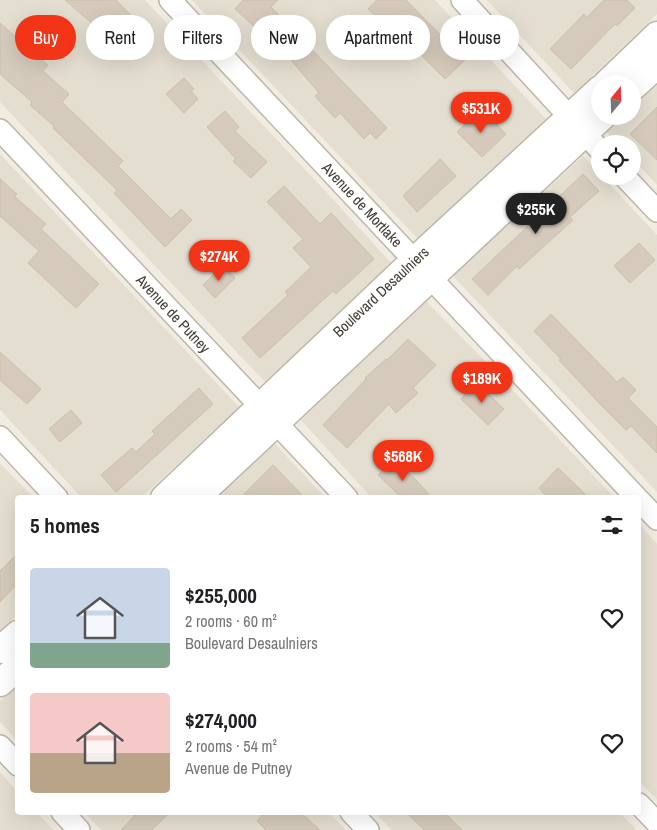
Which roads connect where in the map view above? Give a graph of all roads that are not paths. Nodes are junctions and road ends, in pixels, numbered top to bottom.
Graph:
1 (170, 0) edge
2 (462, 0) edge
3 (657, 35) edge
4 (657, 65) edge
5 (615, 75) edge
6 (641, 80) edge
7 (589, 129) edge
8 (0, 130) edge
9 (632, 185) edge
10 (657, 211) edge
11 (422, 269) junction
12 (268, 415) junction
13 (0, 437) edge
14 (54, 495) edge
15 (168, 495) edge
16 (199, 495) edge
17 (344, 495) edge
18 (634, 495) edge
19 (641, 502) edge
20 (657, 519) edge
21 (15, 637) edge
22 (0, 650) edge
23 (15, 669) edge
24 (0, 683) edge
25 (0, 746) edge
26 (15, 762) edge
27 (641, 806) edge
28 (65, 815) edge
29 (354, 815) edge
30 (657, 823) edge
31 (78, 830) edge
32 (368, 830) edge

1 - 11 street, Avenue de Mortlake
2 - 7 street
3 - 5 street
4 - 6 street
7 - 11 street, Boulevard Desaulniers
8 - 12 street, Avenue de Putney
9 - 10 street
11 - 12 street, Boulevard Desaulniers
11 - 18 street, Avenue de Mortlake
12 - 15 street, Boulevard Desaulniers
12 - 16 street, Boulevard Desaulniers
12 - 17 street, Avenue de Putney
13 - 14 street
19 - 20 street, Avenue de Mortlake
21 - 22 street
23 - 24 street
25 - 26 street
27 - 30 street
28 - 31 street
29 - 32 street

